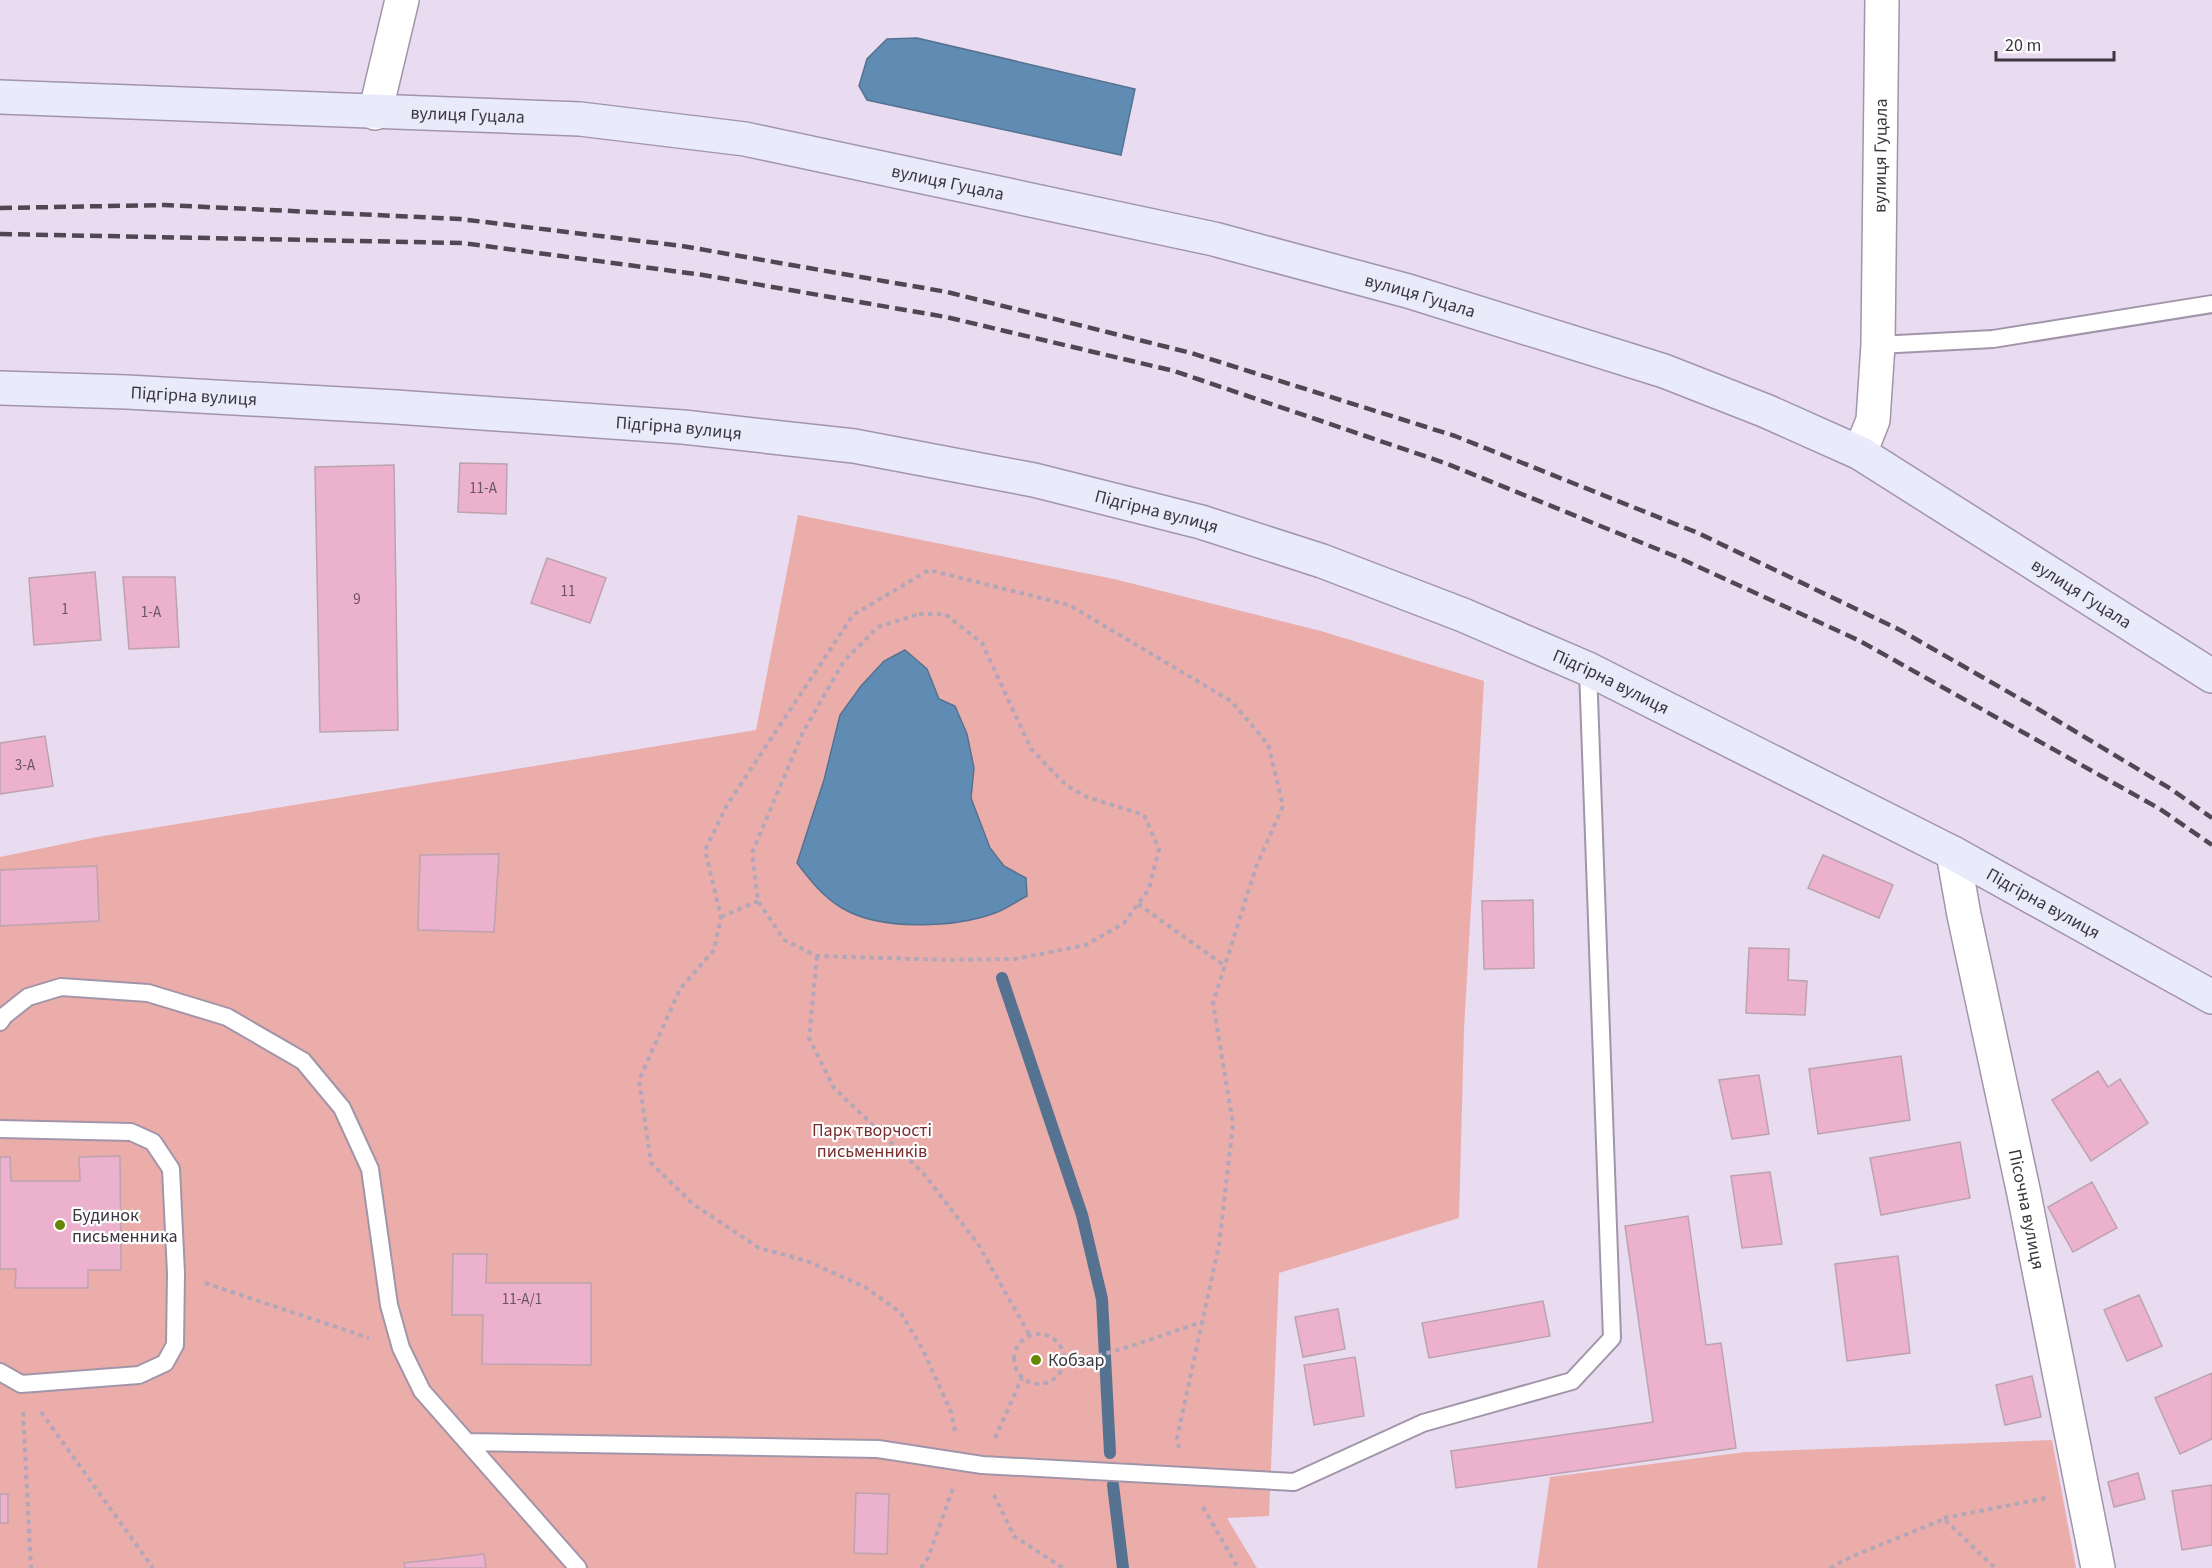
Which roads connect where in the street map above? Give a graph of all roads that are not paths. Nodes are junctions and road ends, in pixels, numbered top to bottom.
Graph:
1 (402, 0) edge
2 (1882, 0) edge
3 (0, 97) edge
4 (375, 113) junction
5 (2212, 304) edge
6 (1878, 345) junction
7 (0, 388) edge
8 (1860, 453) junction
9 (1588, 669) junction
10 (2212, 676) edge
11 (1953, 853) junction
12 (2212, 997) edge
13 (0, 1022) edge
14 (0, 1129) edge
15 (0, 1372) edge
16 (468, 1442) junction
17 (578, 1568) edge
18 (2098, 1568) edge

1 - 4 street
2 - 6 street, вулиця Гуцала
3 - 4 street, вулиця Гуцала
4 - 8 street, вулиця Гуцала
5 - 6 lane
6 - 8 street, вулиця Гуцала
7 - 9 street, Підгірна вулиця
8 - 10 street, вулиця Гуцала
9 - 11 street, Підгірна вулиця
9 - 16 lane
11 - 12 street, Підгірна вулиця
11 - 18 street, Пісочна вулиця
13 - 16 lane
14 - 15 lane
16 - 17 lane

